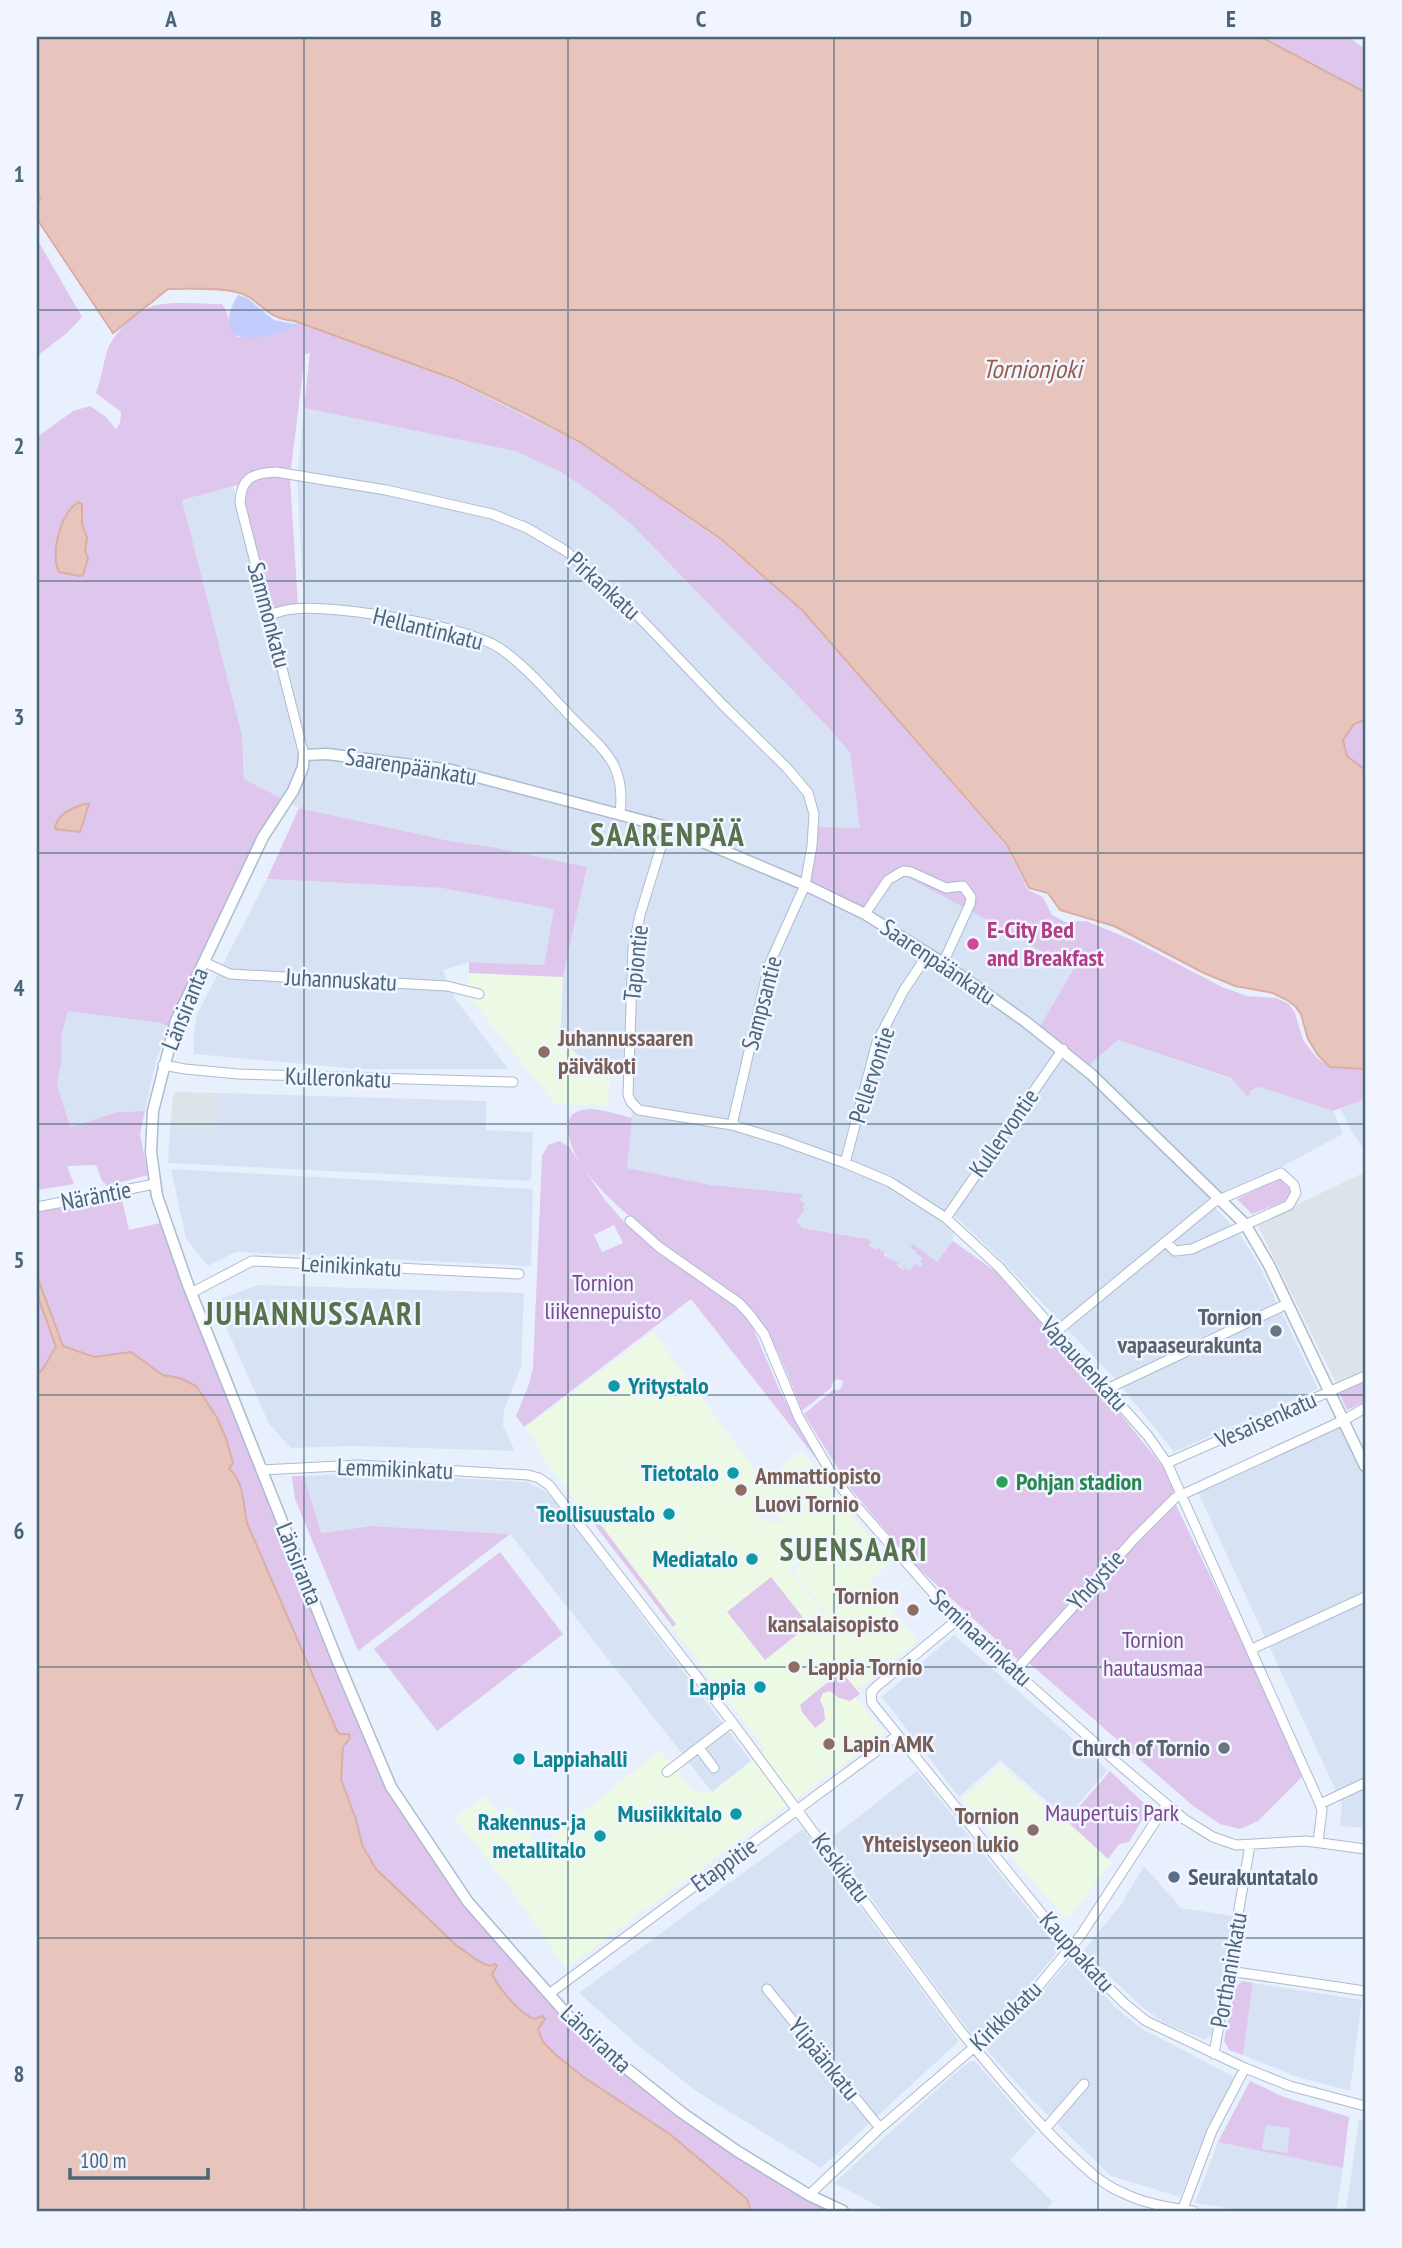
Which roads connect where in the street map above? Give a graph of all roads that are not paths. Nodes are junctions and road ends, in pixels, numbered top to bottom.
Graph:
1 (248, 478) joint
2 (268, 615) junction
3 (304, 755) junction
4 (620, 813) junction
5 (667, 827) junction
6 (805, 885) junction
7 (866, 914) junction
8 (928, 954) junction
9 (204, 962) junction
10 (943, 963) junction
11 (479, 994) dead end
12 (1063, 1049) junction
13 (163, 1065) junction
14 (513, 1082) dead end
15 (631, 1102) joint
16 (732, 1125) junction
17 (845, 1163) junction
18 (155, 1184) junction
19 (1221, 1199) junction
20 (37, 1207) edge
21 (946, 1218) junction
22 (630, 1221) dead end
23 (1245, 1224) junction
24 (1166, 1242) junction
25 (519, 1274) dead end
26 (191, 1293) junction
27 (1287, 1304) junction
28 (1056, 1332) junction
29 (1365, 1376) edge
30 (1107, 1388) junction
31 (1330, 1392) junction
32 (1365, 1408) edge
33 (1344, 1420) junction
34 (1167, 1463) junction
35 (1365, 1466) edge
36 (261, 1470) junction
37 (528, 1475) joint
38 (1181, 1493) junction
39 (1365, 1598) edge
40 (957, 1620) junction
41 (1252, 1648) junction
42 (1015, 1671) junction
43 (732, 1722) junction
44 (898, 1735) junction
45 (699, 1748) junction
46 (714, 1768) dead end
47 (667, 1772) dead end
48 (1365, 1783) edge
49 (1320, 1804) junction
50 (1166, 1805) junction
51 (798, 1811) junction
52 (1318, 1842) junction
53 (1251, 1845) junction
54 (1365, 1849) edge
55 (1070, 1950) junction
56 (1229, 1971) junction
57 (767, 1989) dead end
58 (1365, 1991) edge
59 (549, 1994) junction
60 (974, 2048) junction
61 (1214, 2054) junction
62 (1245, 2068) junction
63 (1084, 2084) dead end
64 (1365, 2106) edge
65 (880, 2129) junction
66 (1045, 2129) junction
67 (809, 2195) junction
68 (843, 2211) edge
69 (1186, 2211) edge

1 - 2 street, Sammonkatu
1 - 6 street, Pirkankatu
2 - 3 street, Sammonkatu
2 - 4 street, Hellantinkatu
3 - 4 street, Saarenpäänkatu
3 - 9 street, Länsiranta
4 - 5 street, Saarenpäänkatu
5 - 6 street, Saarenpäänkatu
5 - 15 street, Tapiontie
6 - 7 street, Saarenpäänkatu
6 - 16 street, Sampsantie
7 - 8 street, Saarenpäänkatu
7 - 10 street
8 - 10 street, Saarenpäänkatu
8 - 17 street, Pellervontie
9 - 11 street, Juhannuskatu
9 - 13 street, Länsiranta
10 - 12 street, Saarenpäänkatu
12 - 19 street, Saarenpäänkatu
12 - 21 street, Kullervontie
13 - 14 street, Kulleronkatu
13 - 18 street, Länsiranta
15 - 16 street, Vapaudenkatu
16 - 17 street, Vapaudenkatu
17 - 21 street, Vapaudenkatu
18 - 20 street, Näräntie
18 - 26 street, Länsiranta
19 - 23 street, Saarenpäänkatu
19 - 23 street
19 - 24 street
21 - 28 street, Vapaudenkatu
22 - 40 street, Seminaarinkatu
23 - 24 street
23 - 27 street, Saarenpäänkatu
24 - 28 street
25 - 26 street, Leinikinkatu
26 - 36 street, Länsiranta
27 - 30 street
27 - 31 street, Saarenpäänkatu
28 - 30 street, Vapaudenkatu
29 - 31 street, Vesaisenkatu
30 - 34 street, Vapaudenkatu
31 - 33 street, Saarenpäänkatu
31 - 34 street, Vesaisenkatu
32 - 33 street, Vesaisenkatu
33 - 35 street, Saarenpäänkatu
33 - 38 street, Vesaisenkatu
34 - 38 street, Vapaudenkatu
36 - 37 street, Lemmikinkatu
36 - 59 street, Länsiranta
37 - 43 street, Keskikatu
38 - 41 street, Vapaudenkatu
38 - 42 street, Yhdystie
39 - 41 street
40 - 42 street, Seminaarinkatu
40 - 44 street, Kauppakatu
41 - 49 street, Vapaudenkatu
42 - 50 street, Seminaarinkatu
43 - 45 street
43 - 51 street, Keskikatu
44 - 51 street, Etappitie
44 - 55 street, Kauppakatu
45 - 46 street
45 - 47 street
48 - 49 street
49 - 52 street, Vapaudenkatu
50 - 53 street, Seminaarinkatu
50 - 55 street, Kirkkokatu
51 - 59 street, Etappitie
51 - 60 street, Keskikatu
52 - 53 street, Seminaarinkatu
52 - 54 street, Seminaarinkatu
53 - 56 street, Porthaninkatu
55 - 60 street, Kirkkokatu
55 - 61 street, Kauppakatu
56 - 58 street
56 - 61 street, Porthaninkatu
57 - 65 street, Ylipäänkatu
59 - 67 street, Länsiranta
60 - 65 street, Kirkkokatu
60 - 66 street, Keskikatu
61 - 62 street, Kauppakatu
62 - 64 street, Kauppakatu
62 - 69 street
63 - 66 street
65 - 67 street, Kirkkokatu
66 - 69 street, Keskikatu
67 - 68 street, Länsiranta

